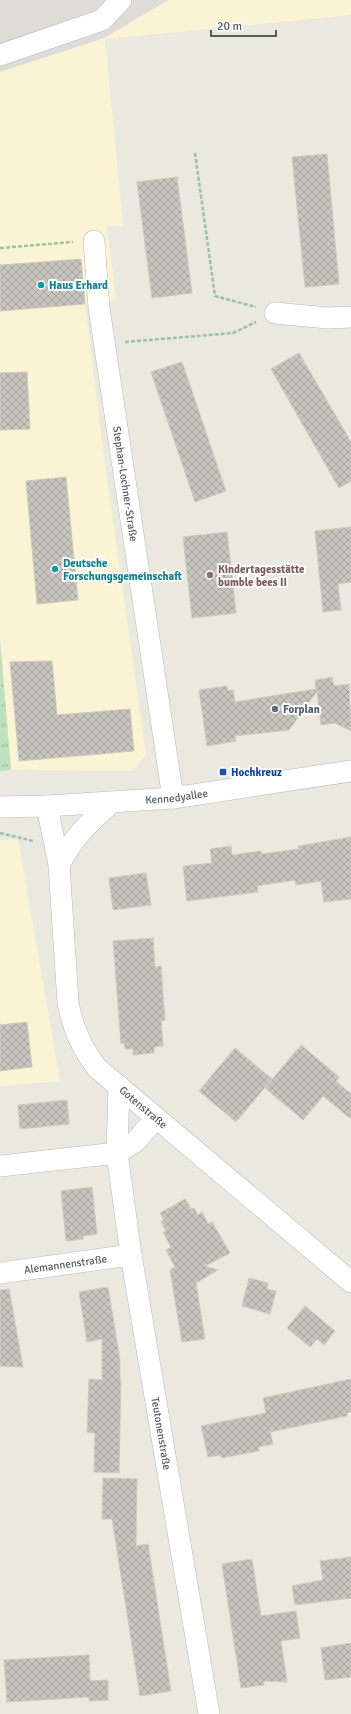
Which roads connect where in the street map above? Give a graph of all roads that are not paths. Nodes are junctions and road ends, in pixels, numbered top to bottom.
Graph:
1 (121, 0) edge
2 (0, 55) edge
3 (94, 241) road end
4 (276, 313) road end
5 (351, 317) edge
6 (351, 771) edge
7 (173, 798) junction
8 (111, 803) junction
9 (47, 806) junction
10 (0, 807) edge
11 (59, 865) junction
12 (119, 1086) junction
13 (156, 1118) junction
14 (117, 1153) junction
15 (0, 1166) edge
16 (131, 1255) junction
17 (0, 1273) edge
18 (351, 1282) edge
19 (209, 1714) edge

1 - 2 street
3 - 7 street, Stephan-Lochner-Straße
4 - 5 street
6 - 7 street, Kennedyallee
7 - 8 street, Kennedyallee
8 - 9 street, Kennedyallee
8 - 11 street
9 - 10 street, Kennedyallee
9 - 11 street, Gotenstraße
11 - 12 street, Gotenstraße
12 - 13 street, Gotenstraße
12 - 14 street, Teutonenstraße
13 - 14 street
13 - 18 street, Gotenstraße
14 - 15 street
14 - 16 street, Teutonenstraße
16 - 17 street, Alemannenstraße
16 - 19 street, Teutonenstraße

